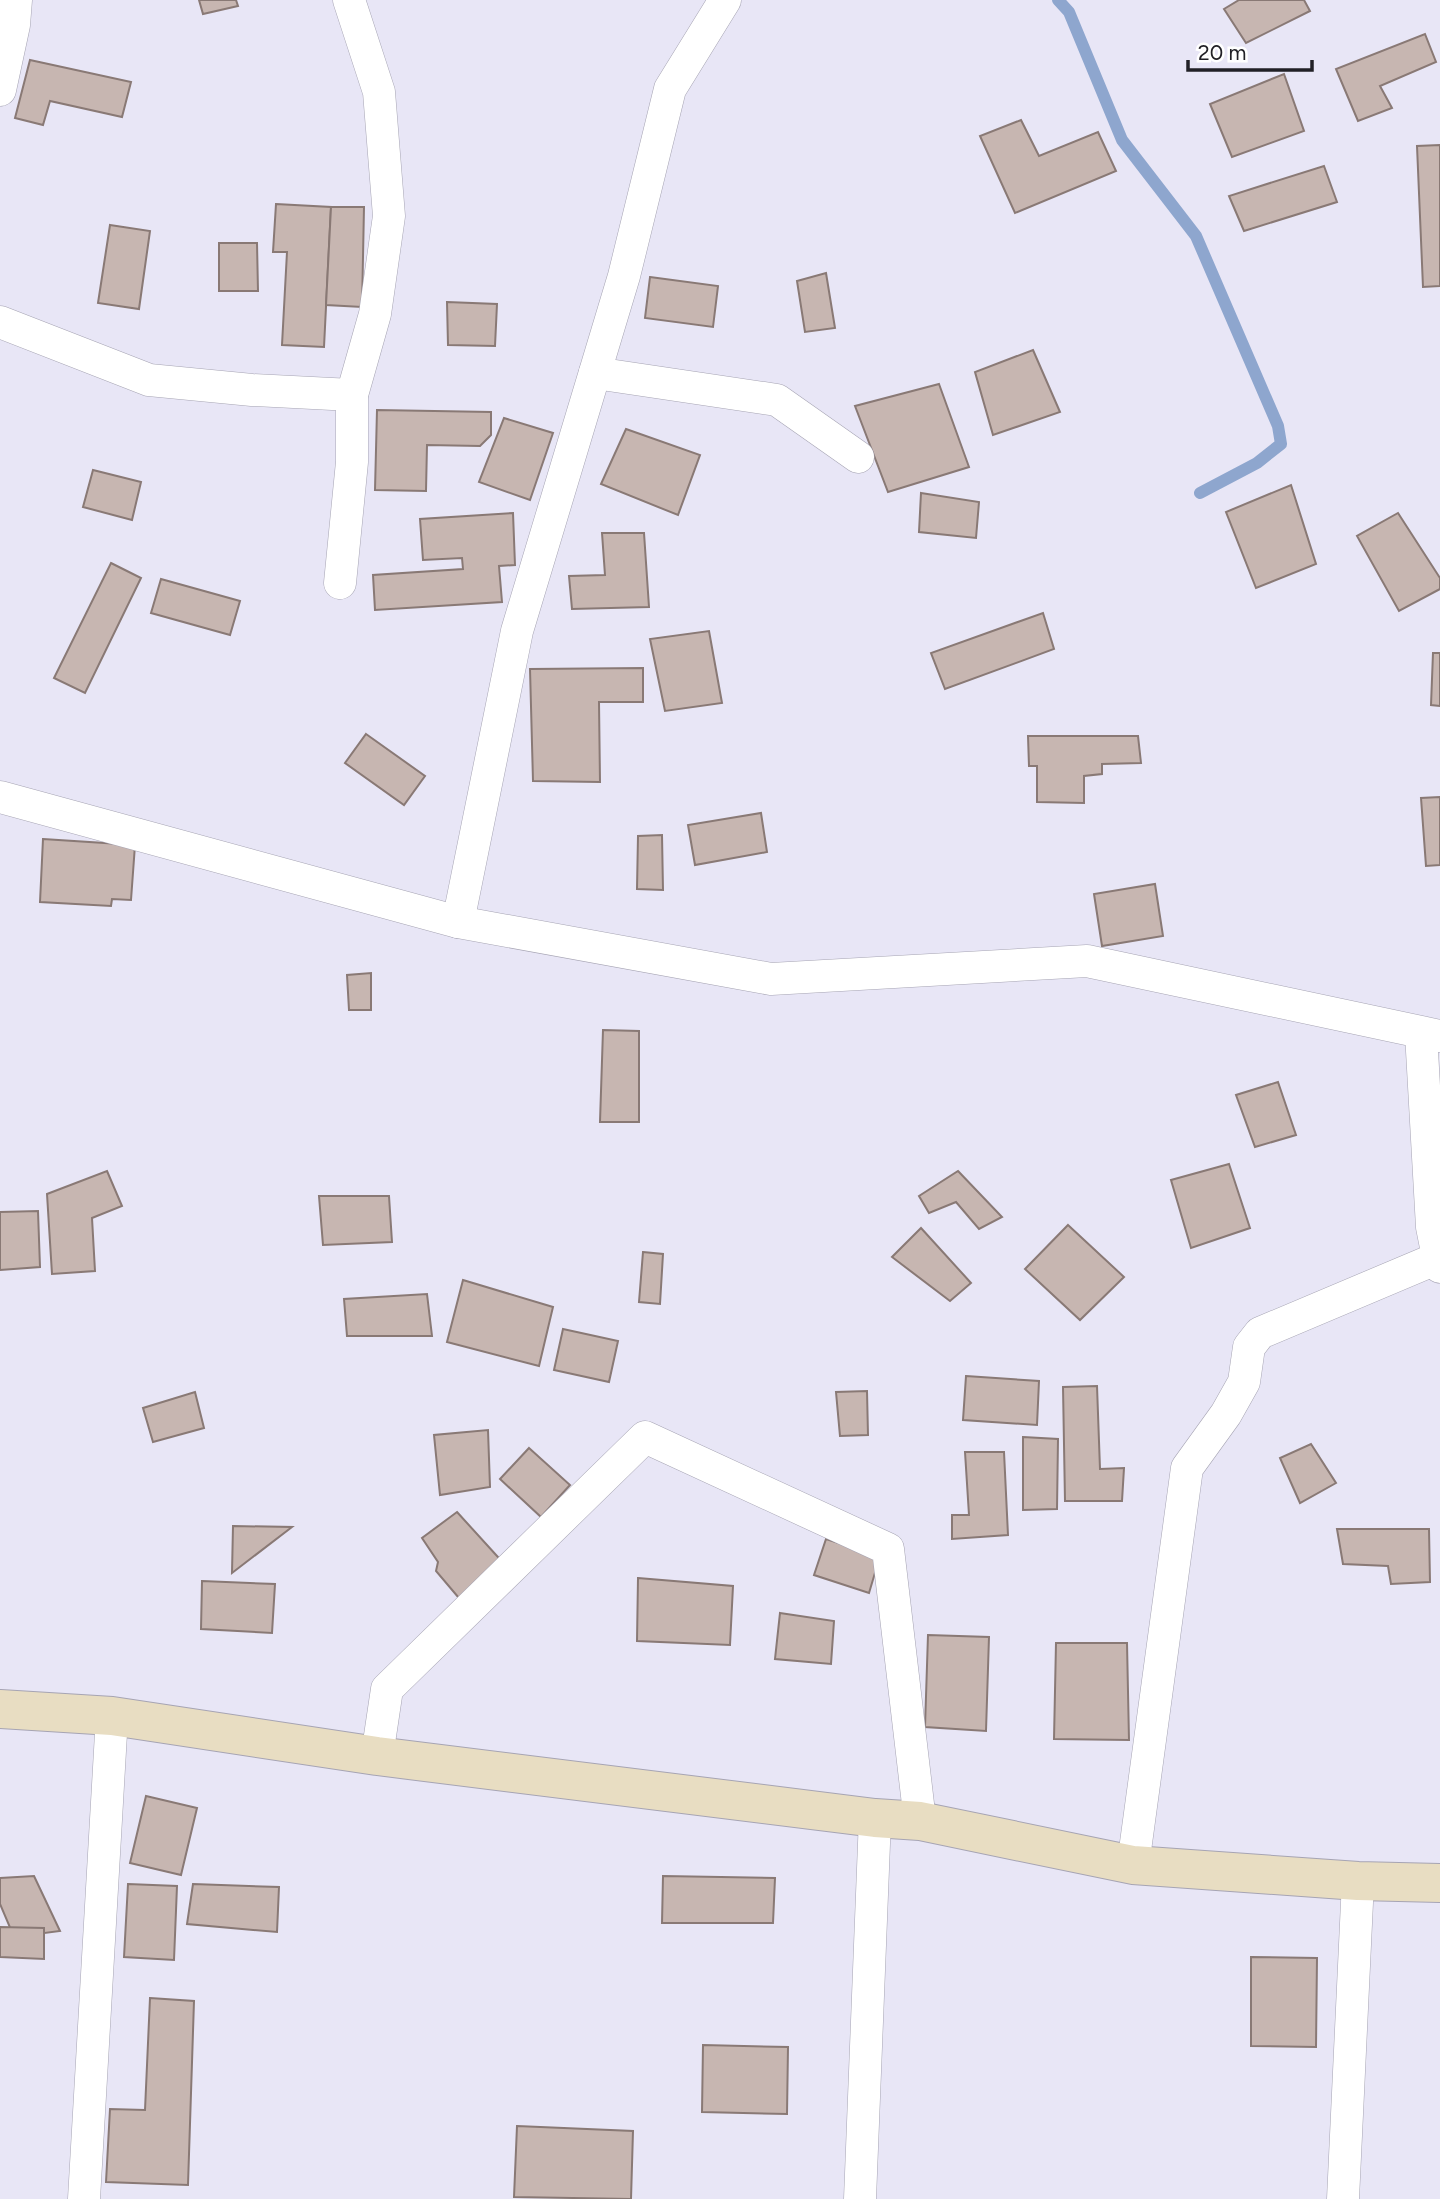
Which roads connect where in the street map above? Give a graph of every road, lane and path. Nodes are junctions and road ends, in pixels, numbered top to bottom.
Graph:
1 (16, 0) edge
2 (349, 0) edge
3 (725, 0) edge
4 (2, 75) edge
5 (0, 322) edge
6 (595, 373) junction
7 (352, 395) junction
8 (858, 457) dead end
9 (340, 583) dead end
10 (0, 797) edge
11 (458, 922) junction
12 (1431, 1034) edge
13 (1439, 1262) edge
14 (0, 1709) edge
15 (112, 1716) junction
16 (377, 1756) junction
17 (875, 1818) junction
18 (920, 1821) junction
19 (1133, 1865) junction
20 (1358, 1881) junction
21 (1440, 1883) edge
22 (84, 2199) edge
23 (860, 2199) edge
24 (1343, 2199) edge

1 - 4 street
2 - 7 street
3 - 6 street
5 - 7 street
6 - 8 street
6 - 11 street
7 - 9 street
10 - 11 street
11 - 12 street
12 - 13 street
13 - 19 street
14 - 15 main road
15 - 16 main road
15 - 22 street
16 - 17 main road
16 - 18 street
17 - 18 main road
17 - 23 street
18 - 19 main road
19 - 20 main road
20 - 21 main road
20 - 24 street

